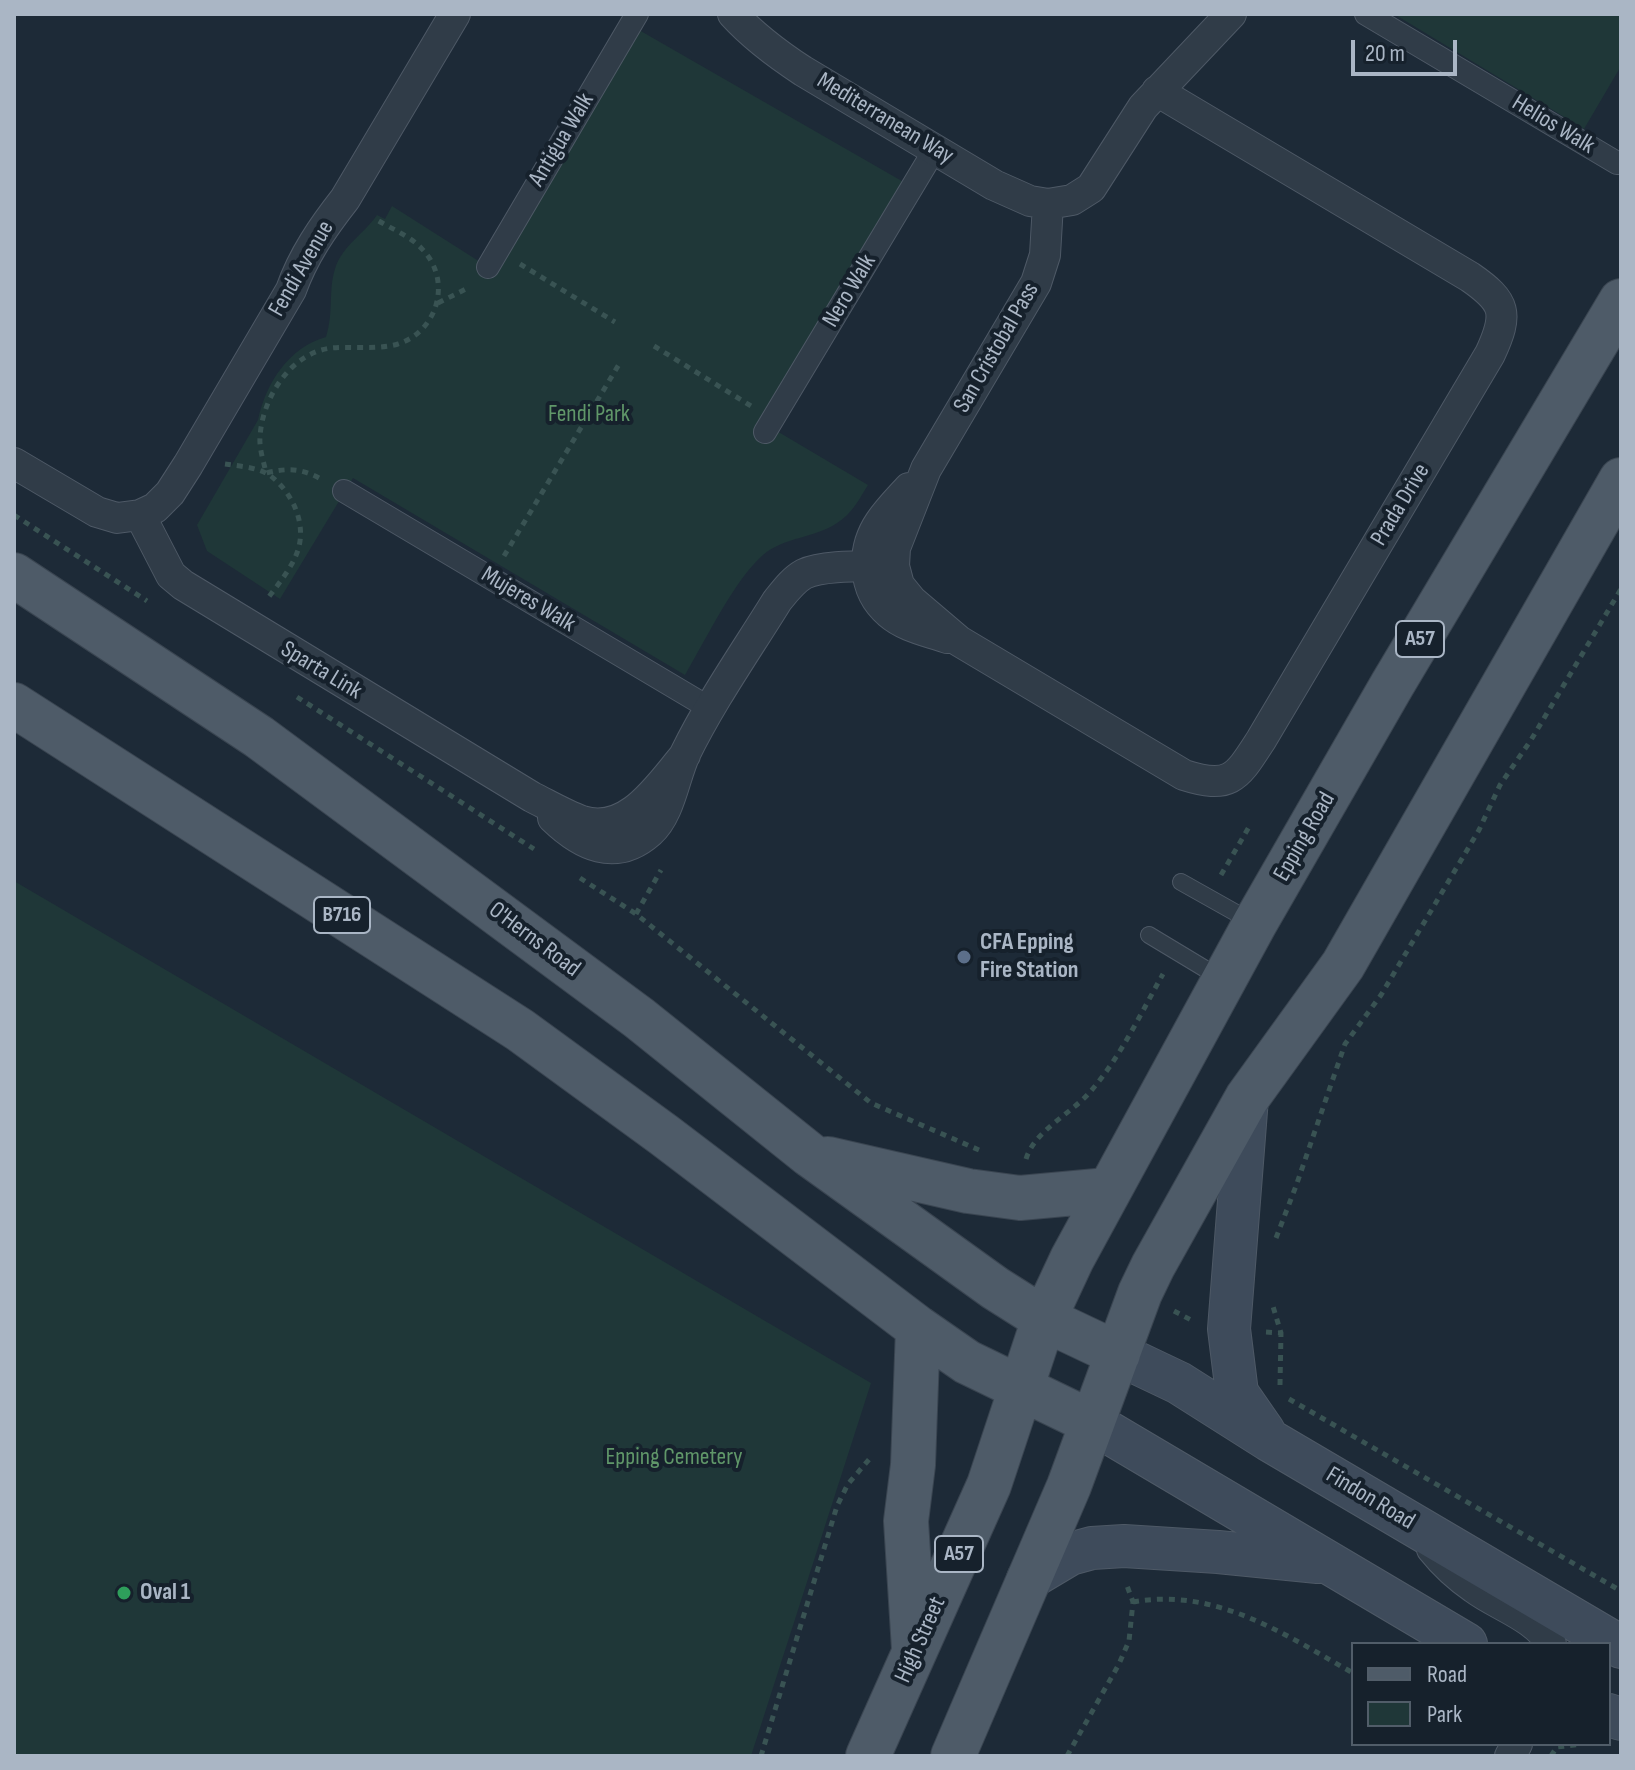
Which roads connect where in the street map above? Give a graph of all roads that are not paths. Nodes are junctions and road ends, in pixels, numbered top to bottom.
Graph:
1 (455, 14) edge
2 (637, 14) edge
3 (733, 14) edge
4 (1231, 14) edge
5 (1366, 14) edge
6 (1157, 91) junction
7 (935, 149) junction
8 (1617, 163) dead end
9 (1048, 204) junction
10 (493, 258) road end
11 (1621, 301) edge
12 (768, 426) road end
13 (14, 463) edge
14 (1621, 480) edge
15 (344, 491) road end
16 (140, 515) junction
17 (880, 567) junction
18 (14, 575) edge
19 (14, 705) edge
20 (711, 709) junction
21 (1181, 882) dead end
22 (1255, 923) junction
23 (1149, 935) dead end
24 (1223, 980) junction
25 (1247, 1098) junction
26 (810, 1155) junction
27 (1108, 1190) junction
28 (1044, 1319) junction
29 (918, 1328) junction
30 (1118, 1354) junction
31 (1019, 1388) junction
32 (1091, 1422) junction
33 (1269, 1440) junction
34 (1410, 1523) junction
35 (1331, 1564) junction
36 (1028, 1579) junction
37 (1463, 1642) edge
38 (1549, 1642) edge
39 (1621, 1647) edge
40 (915, 1655) junction
41 (959, 1741) edge
42 (868, 1756) edge

1 - 16 street, Fendi Avenue
2 - 10 street, Antigua Walk
3 - 7 street, Mediterranean Way
4 - 6 street
5 - 8 street, Helios Walk
6 - 9 street
6 - 17 street, Prada Drive
7 - 9 street, Mediterranean Way
7 - 12 street, Nero Walk
9 - 17 street, San Cristobal Pass
11 - 22 main road, Epping Road / A57
13 - 16 street
14 - 25 main road
15 - 20 street, Mujeres Walk
16 - 20 street, Sparta Link
17 - 20 street, Sparta Link
18 - 26 main road, O'Herns Road
19 - 29 main road, B716
21 - 22 lane
22 - 24 main road, Epping Road / A57
23 - 24 lane
24 - 27 main road, Epping Road / A57
25 - 30 main road
25 - 33 main road
26 - 27 main road
26 - 28 main road, O'Herns Road
27 - 28 main road, Epping Road / A57
28 - 30 main road, O'Herns Road
28 - 31 main road, Epping Road / A57
29 - 31 main road, B716
29 - 40 main road
30 - 32 main road
30 - 33 main road, Findon Road
31 - 32 main road
31 - 40 main road, High Street / A57
32 - 35 main road
32 - 36 main road
33 - 34 main road, Findon Road
34 - 38 street
34 - 39 main road, Findon Road
35 - 36 main road
35 - 37 main road
36 - 41 main road
40 - 42 main road, High Street / A57

